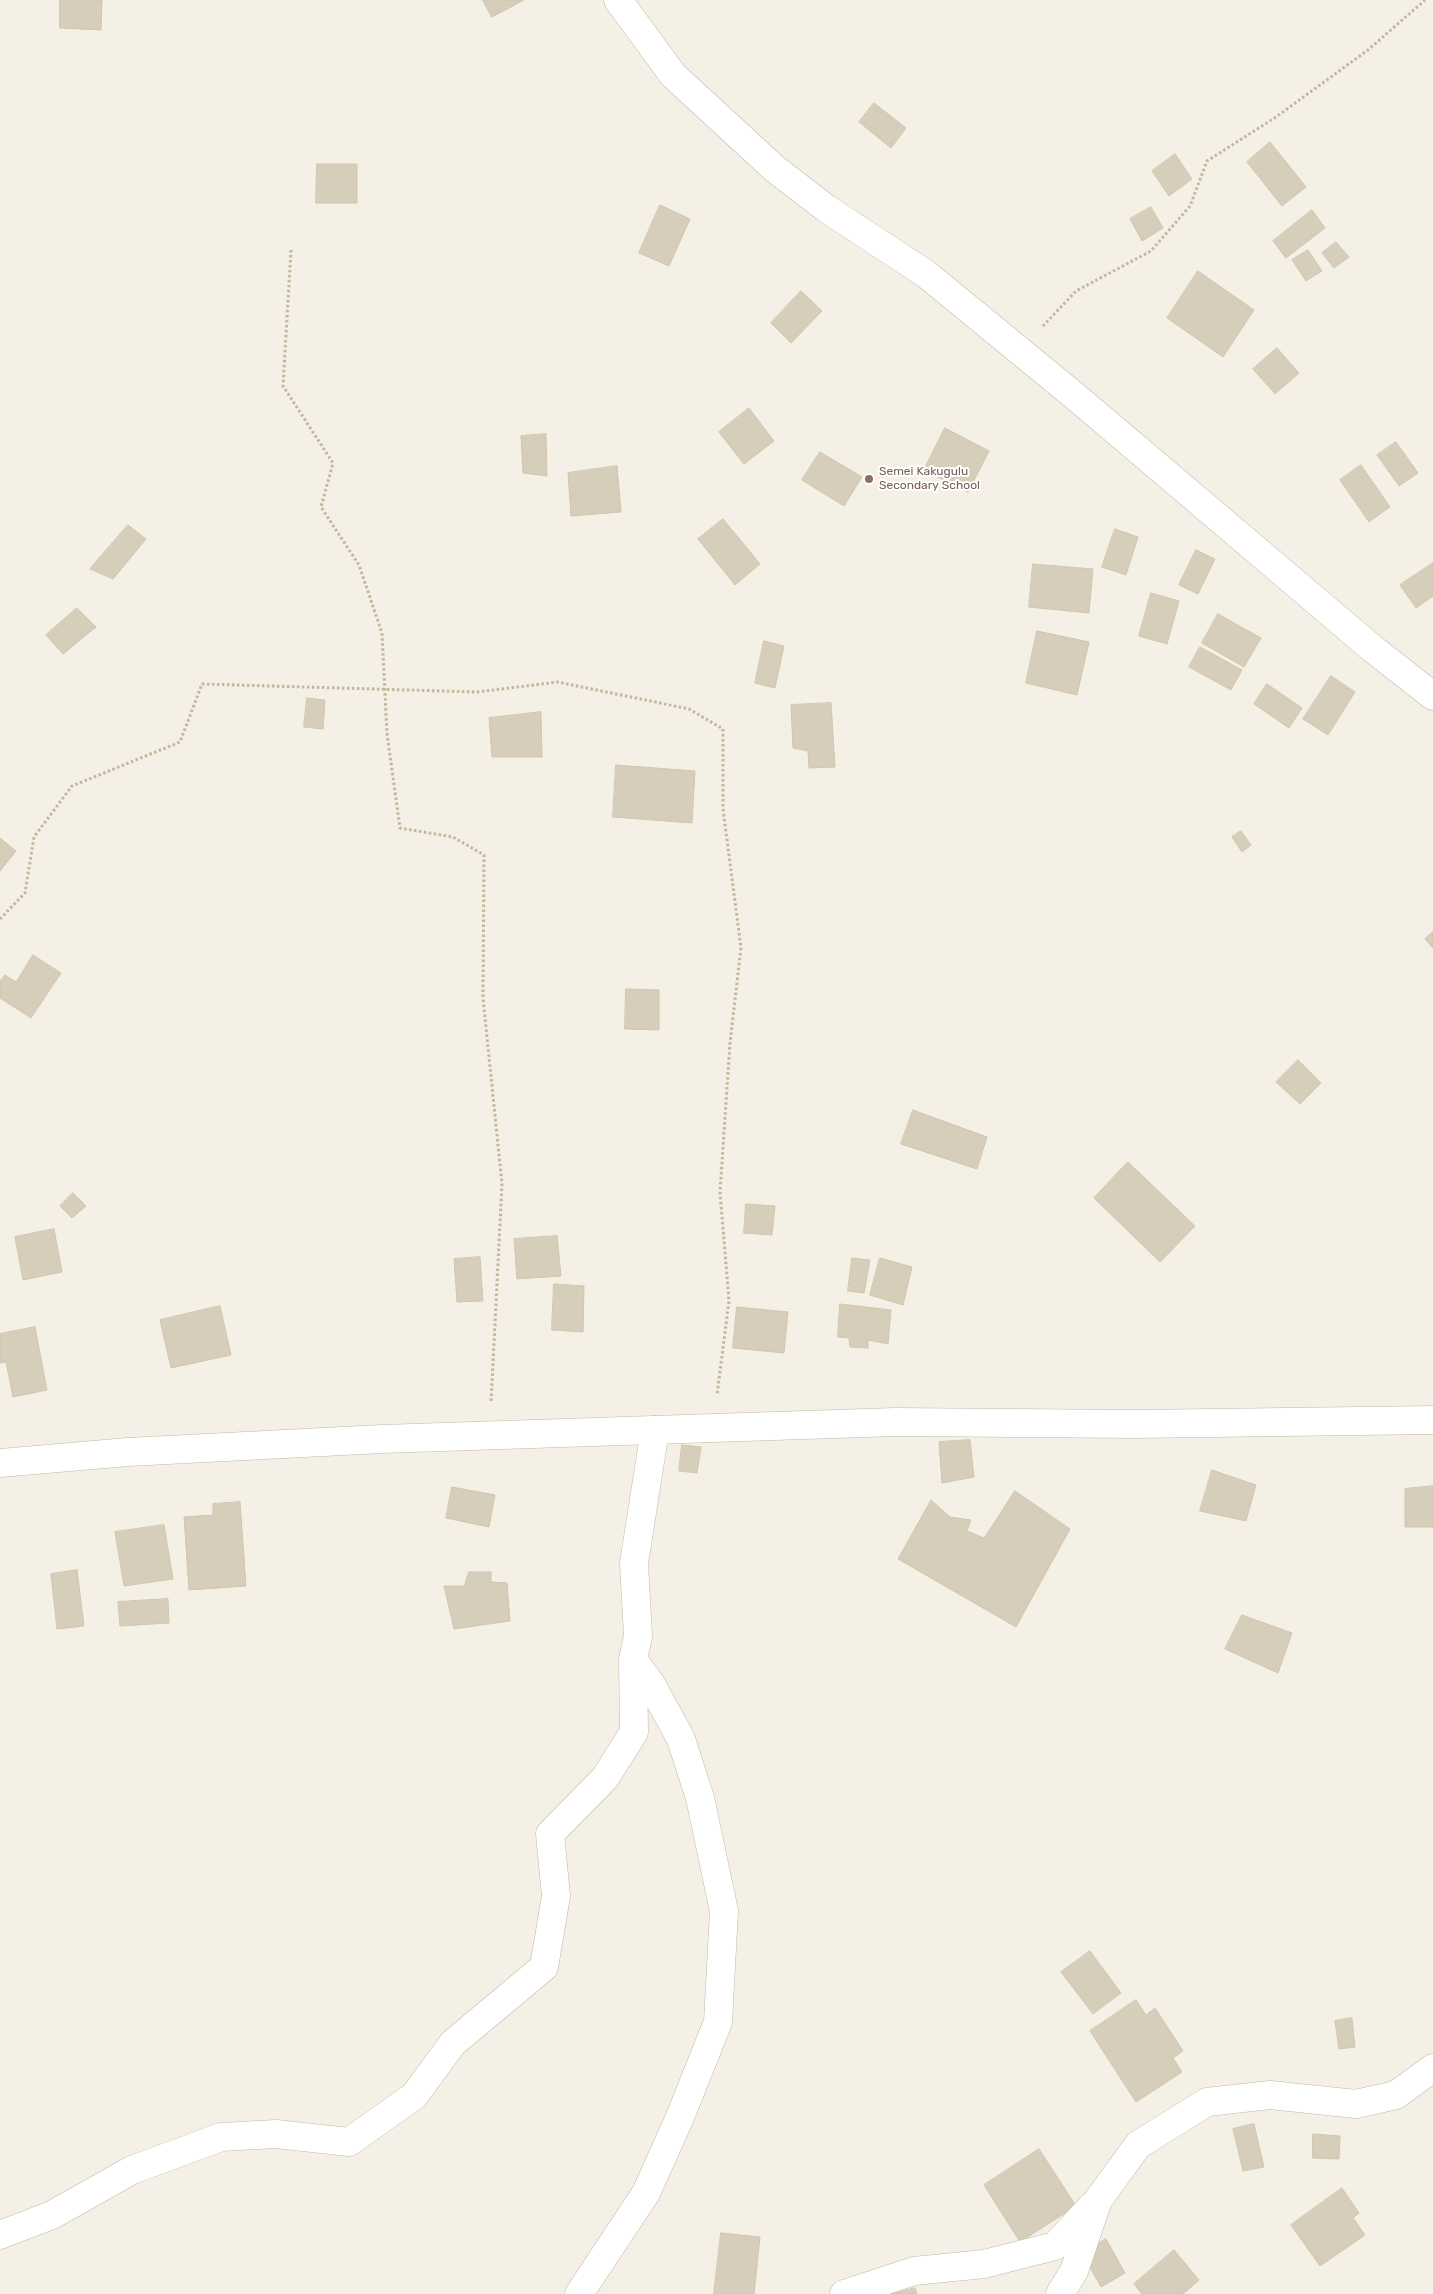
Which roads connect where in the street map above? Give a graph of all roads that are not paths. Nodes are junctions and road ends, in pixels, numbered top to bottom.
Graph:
1 (618, 0) edge
2 (1433, 696) edge
3 (1433, 1420) edge
4 (655, 1430) junction
5 (0, 1463) edge
6 (633, 1660) junction
7 (1433, 2068) edge
8 (1098, 2200) junction
9 (0, 2235) edge
10 (579, 2294) edge
11 (844, 2294) edge
12 (1060, 2294) edge

1 - 2 street
3 - 4 street
4 - 5 street
4 - 6 street
6 - 9 street
6 - 10 street
7 - 8 street
8 - 11 street
8 - 12 street

